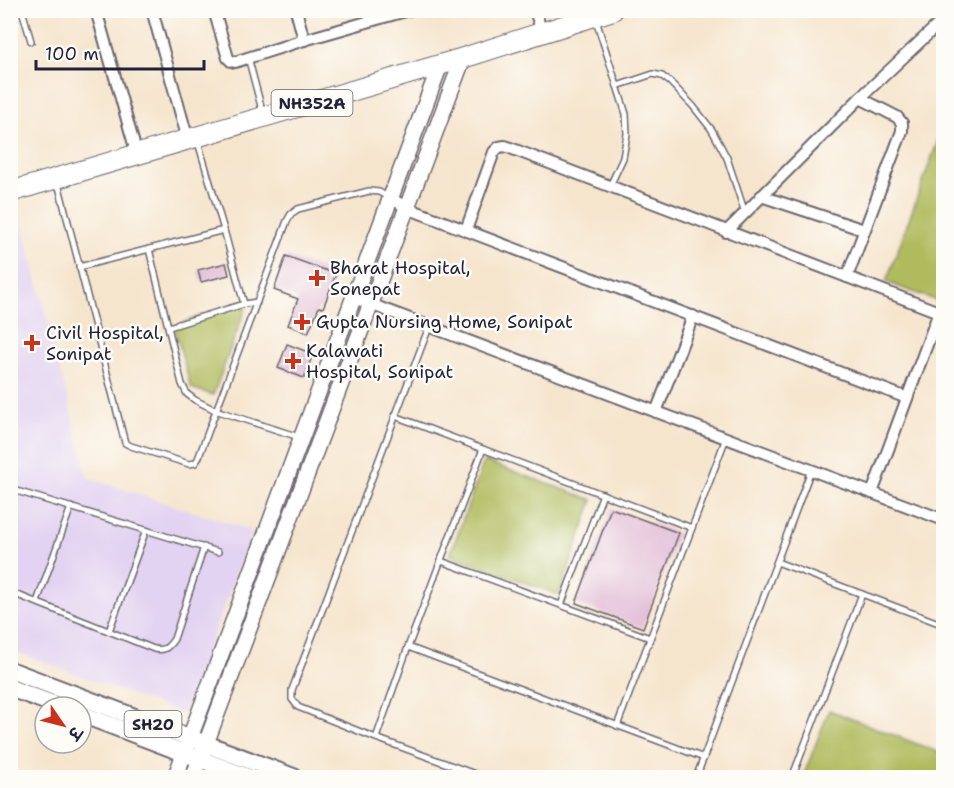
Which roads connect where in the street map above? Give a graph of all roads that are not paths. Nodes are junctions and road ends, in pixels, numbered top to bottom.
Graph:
1 (22, 10) edge
2 (96, 10) edge
3 (152, 10) edge
4 (214, 10) edge
5 (296, 10) edge
6 (409, 10) edge
7 (535, 10) edge
8 (601, 12) edge
9 (944, 19) edge
10 (542, 33) junction
11 (304, 40) junction
12 (31, 41) dead end
13 (248, 57) junction
14 (463, 58) junction
15 (440, 65) junction
16 (617, 86) junction
17 (860, 98) junction
18 (264, 117) junction
19 (192, 139) junction
20 (137, 155) junction
21 (57, 179) junction
22 (610, 187) junction
23 (10, 192) edge
24 (761, 196) junction
25 (391, 198) junction
26 (407, 208) junction
27 (745, 213) junction
28 (224, 230) junction
29 (466, 230) junction
30 (864, 230) junction
31 (726, 232) junction
32 (149, 249) junction
33 (79, 267) junction
34 (847, 277) junction
35 (354, 298) junction
36 (257, 302) junction
37 (244, 304) junction
38 (370, 305) junction
39 (941, 313) edge
40 (693, 316) junction
41 (169, 327) junction
42 (429, 327) junction
43 (907, 398) junction
44 (215, 410) junction
45 (656, 412) junction
46 (395, 416) junction
47 (302, 438) junction
48 (726, 438) junction
49 (483, 449) junction
50 (811, 470) junction
51 (10, 489) edge
52 (872, 493) junction
53 (603, 494) junction
54 (71, 507) junction
55 (944, 520) edge
56 (692, 528) junction
57 (146, 530) junction
58 (204, 547) junction
59 (218, 552) dead end
60 (441, 561) junction
61 (777, 562) junction
62 (10, 592) edge
63 (862, 594) junction
64 (37, 602) junction
65 (561, 605) junction
66 (944, 625) edge
67 (110, 631) junction
68 (650, 638) junction
69 (408, 647) junction
70 (10, 670) edge
71 (10, 688) edge
72 (33, 697) edge
73 (93, 718) edge
74 (617, 726) junction
75 (376, 738) junction
76 (195, 748) junction
77 (704, 758) junction
78 (175, 777) edge
79 (193, 777) edge
80 (250, 777) edge
81 (296, 777) edge
82 (486, 777) edge
83 (696, 777) edge
84 (792, 777) edge

1 - 12 lane
2 - 20 street
3 - 19 street
4 - 13 street
5 - 11 street
6 - 11 street
7 - 10 street
8 - 10 highway, NH352A
8 - 16 lane
9 - 17 street
10 - 14 highway, NH352A
11 - 13 street
13 - 18 lane
14 - 15 highway, NH352A
14 - 26 street
15 - 18 highway, NH352A
15 - 25 street
16 - 22 lane
16 - 27 lane
17 - 24 street
17 - 30 street
18 - 19 highway, NH352A
19 - 20 highway, NH352A
19 - 28 lane
20 - 21 highway, NH352A
21 - 23 highway, NH352A
21 - 33 lane
22 - 29 street
22 - 31 street
24 - 27 street
24 - 30 street
25 - 26 street
25 - 35 street
25 - 36 lane
26 - 29 street
26 - 38 street
27 - 31 street
28 - 32 lane
28 - 37 lane
29 - 40 street
30 - 34 street
31 - 34 street
32 - 33 lane
32 - 41 lane
33 - 44 lane
34 - 39 street
35 - 38 street
35 - 47 street
36 - 37 lane
36 - 44 lane
37 - 41 lane
38 - 42 street
38 - 76 street
39 - 43 street
40 - 43 street
40 - 45 street
41 - 44 lane
42 - 45 street
42 - 46 lane
43 - 52 street
44 - 47 lane
45 - 48 street
46 - 49 lane
46 - 75 lane
47 - 76 street
48 - 50 street
48 - 56 lane
49 - 53 lane
49 - 60 lane
50 - 52 street
50 - 61 lane
51 - 54 lane
52 - 55 street
53 - 56 lane
53 - 65 lane
54 - 57 lane
54 - 64 lane
56 - 68 lane
57 - 58 lane
57 - 67 lane
58 - 59 lane
58 - 67 lane
60 - 65 lane
60 - 69 lane
61 - 63 lane
61 - 77 lane
62 - 64 lane
63 - 66 lane
63 - 84 lane
64 - 67 lane
65 - 68 lane
68 - 74 lane
69 - 74 lane
69 - 75 lane
70 - 76 main road, SH20
71 - 72 main road
73 - 76 main road, SH20
74 - 77 lane
75 - 82 lane
76 - 78 street
76 - 79 street
76 - 80 main road, SH20
76 - 81 main road, SH20
77 - 83 lane

